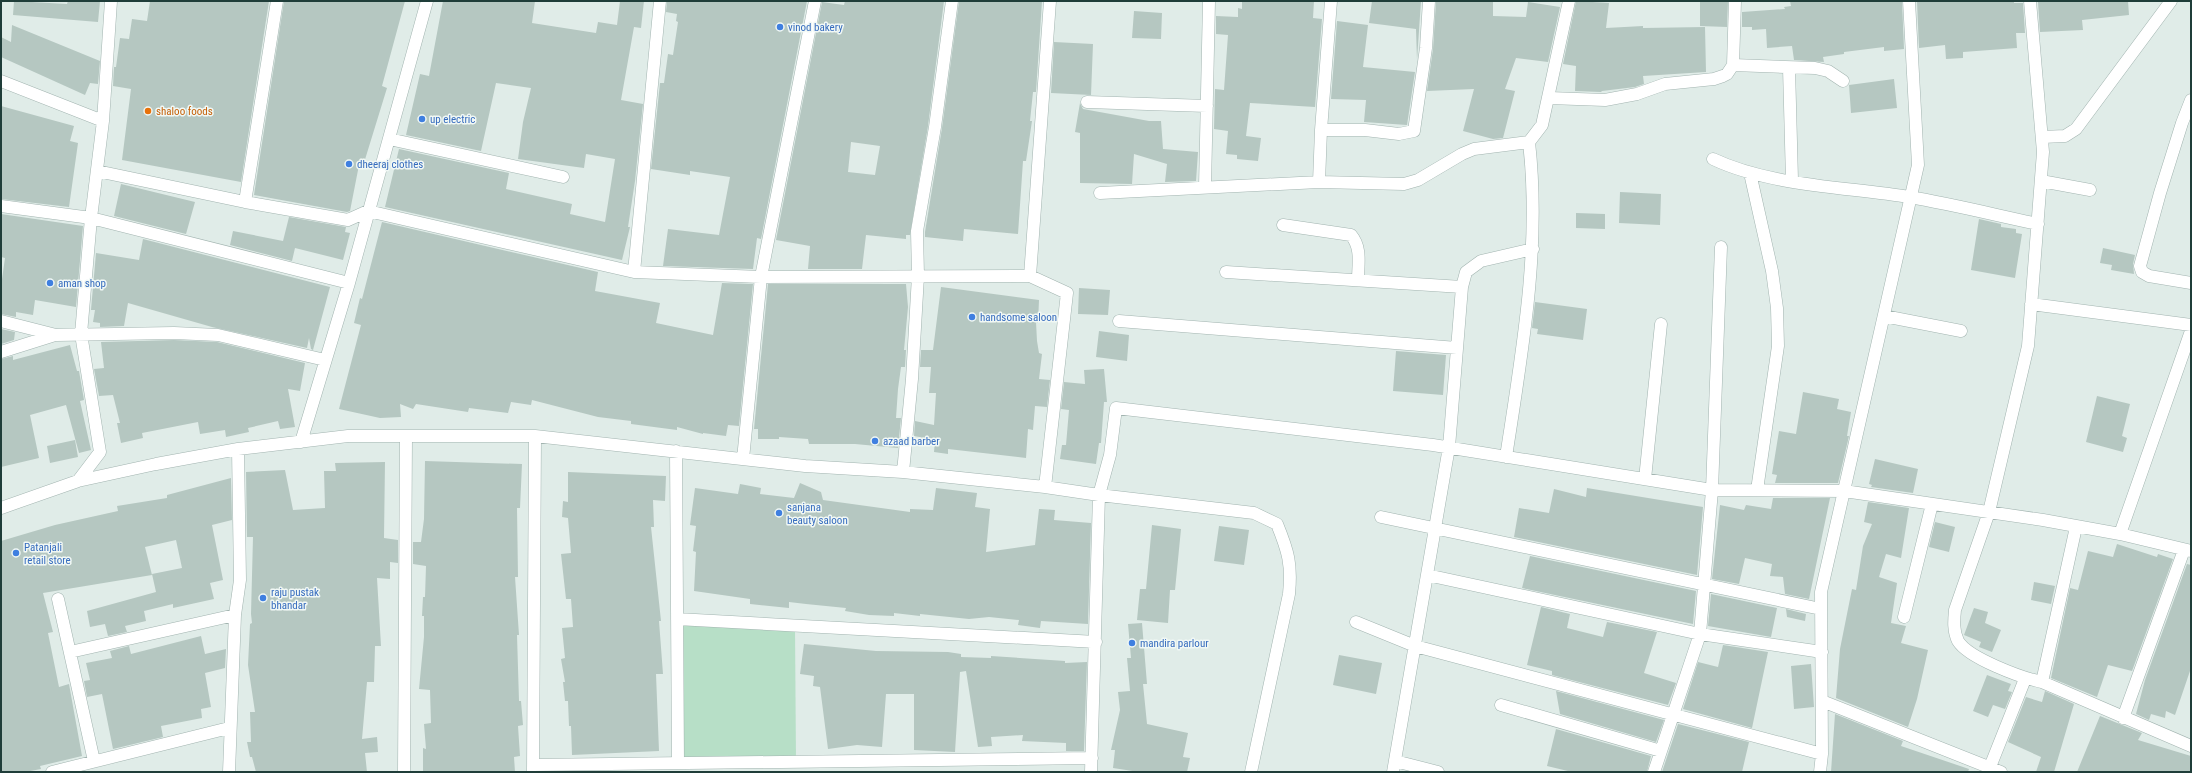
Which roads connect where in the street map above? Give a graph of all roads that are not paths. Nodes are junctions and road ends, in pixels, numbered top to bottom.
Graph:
1 (111, 1) edge
2 (277, 1) edge
3 (427, 1) edge
4 (660, 1) edge
5 (815, 1) edge
6 (952, 1) edge
7 (1050, 1) edge
8 (1209, 1) edge
9 (1331, 1) edge
10 (1429, 1) edge
11 (1569, 1) edge
12 (1735, 1) edge
13 (1909, 1) edge
14 (2030, 1) edge
15 (2171, 1) edge
16 (1733, 65) junction
17 (1789, 68) junction
18 (1, 81) edge
19 (1843, 81) dead end
20 (1549, 98) junction
21 (2191, 100) edge
22 (1087, 102) dead end
23 (1206, 106) junction
24 (103, 121) junction
25 (1321, 130) junction
26 (2042, 137) junction
27 (389, 139) junction
28 (1529, 142) junction
29 (1713, 159) dead end
30 (97, 171) junction
31 (1750, 173) junction
32 (563, 177) dead end
33 (1792, 180) junction
34 (2041, 181) junction
35 (1319, 182) junction
36 (1205, 187) junction
37 (2090, 190) dead end
38 (1100, 193) dead end
39 (1911, 197) junction
40 (245, 202) junction
41 (1, 206) edge
42 (368, 211) junction
43 (90, 218) junction
44 (2038, 224) junction
45 (1283, 225) dead end
46 (1721, 247) dead end
47 (1533, 249) junction
48 (634, 272) junction
49 (1226, 272) dead end
50 (918, 276) junction
51 (1030, 276) junction
52 (761, 277) junction
53 (1358, 280) junction
54 (348, 283) junction
55 (2191, 283) edge
56 (1462, 287) junction
57 (2031, 304) junction
58 (1884, 316) junction
59 (1, 321) edge
60 (1119, 321) dead end
61 (1661, 324) dead end
62 (2191, 325) edge
63 (1961, 331) dead end
64 (2191, 331) edge
65 (81, 334) junction
66 (56, 335) junction
67 (1457, 348) junction
68 (1, 352) edge
69 (324, 360) junction
70 (406, 436) junction
71 (535, 436) junction
72 (301, 442) junction
73 (1449, 447) junction
74 (238, 449) junction
75 (676, 451) junction
76 (1506, 457) junction
77 (743, 459) junction
78 (903, 472) junction
79 (1645, 479) junction
80 (78, 481) junction
81 (1045, 487) junction
82 (1712, 490) junction
83 (1757, 490) junction
84 (1844, 491) junction
85 (1099, 495) junction
86 (1932, 504) junction
87 (1, 508) edge
88 (1989, 512) junction
89 (1381, 517) dead end
90 (2076, 527) junction
91 (1435, 530) junction
92 (2120, 534) junction
93 (2188, 550) edge
94 (1427, 575) junction
95 (1704, 585) junction
96 (58, 599) dead end
97 (1821, 609) junction
98 (235, 615) junction
99 (1904, 617) dead end
100 (677, 619) junction
101 (1356, 622) dead end
102 (1700, 634) junction
103 (1096, 642) junction
104 (1415, 646) junction
105 (70, 652) junction
106 (1822, 652) junction
107 (2025, 679) junction
108 (2042, 682) junction
109 (1822, 701) junction
110 (1501, 706) dead end
111 (1673, 714) junction
112 (2123, 718) junction
113 (229, 728) junction
114 (2191, 746) edge
115 (1661, 751) junction
116 (1822, 754) junction
117 (1092, 758) junction
118 (94, 761) junction
119 (678, 763) junction
120 (1394, 767) edge
121 (533, 768) edge
122 (1993, 771) edge
123 (52, 772) edge
124 (229, 772) edge
125 (404, 772) edge
126 (1091, 772) edge
127 (1251, 772) edge
128 (1438, 772) edge
129 (1654, 772) edge
130 (1820, 772) edge

1 - 24 street
2 - 40 street
3 - 27 street
4 - 48 street
5 - 52 street
6 - 50 street
7 - 51 street
8 - 23 street
9 - 25 street
10 - 25 street
11 - 20 street
12 - 16 street
13 - 39 street
14 - 26 street
15 - 26 street
16 - 17 street
16 - 20 street
17 - 19 street
17 - 33 street
18 - 24 street
20 - 28 street
21 - 55 street
22 - 23 street
23 - 36 street
24 - 30 street
25 - 35 street
26 - 34 street
27 - 32 street
27 - 42 street
28 - 35 street
28 - 47 street
29 - 31 street
30 - 40 street
30 - 43 street
31 - 33 street
31 - 83 street
33 - 39 street
34 - 37 street
34 - 44 street
35 - 36 street
36 - 38 street
39 - 44 street
39 - 58 street
40 - 42 street
41 - 43 street
42 - 48 street
42 - 54 street
43 - 54 street
43 - 65 street
44 - 57 street
45 - 53 street
46 - 82 street
47 - 56 street
47 - 76 street
48 - 52 street
49 - 53 street
50 - 51 street
50 - 52 street
50 - 78 street
51 - 81 street
52 - 77 street
53 - 56 street
54 - 69 street
56 - 67 street
57 - 62 street
57 - 88 street
58 - 63 street
58 - 84 street
59 - 66 street
60 - 67 street
61 - 79 street
64 - 92 street
65 - 66 street
65 - 69 street
65 - 80 street
66 - 68 street
67 - 73 street
69 - 72 street
70 - 71 street
70 - 72 street
70 - 125 street
71 - 75 street
71 - 121 street
72 - 74 street
73 - 76 street
73 - 85 street
73 - 91 street
74 - 80 street
74 - 98 street
75 - 77 street
75 - 100 street
76 - 79 street
77 - 78 street
78 - 81 street
79 - 82 street
80 - 87 street
81 - 85 street
82 - 83 street
82 - 95 street
83 - 84 street
84 - 86 street
84 - 97 street
85 - 103 street
85 - 127 street
86 - 88 street
86 - 99 street
88 - 90 street
88 - 107 street
89 - 91 street
90 - 92 street
90 - 108 street
91 - 94 street
91 - 95 street
92 - 93 street
93 - 112 street
94 - 102 street
94 - 104 street
95 - 97 street
95 - 102 street
96 - 105 street
97 - 106 street
98 - 105 street
98 - 113 street
100 - 103 street
100 - 119 street
101 - 104 street
102 - 106 street
102 - 111 street
103 - 117 street
104 - 111 street
104 - 120 street
105 - 118 street
106 - 109 street
107 - 108 street
107 - 122 street
108 - 112 street
109 - 116 street
109 - 122 street
110 - 115 street
111 - 115 street
111 - 116 street
112 - 114 street
113 - 118 street
113 - 124 street
115 - 129 street
116 - 130 street
117 - 119 street
117 - 126 street
118 - 123 street
119 - 121 street
120 - 128 street

